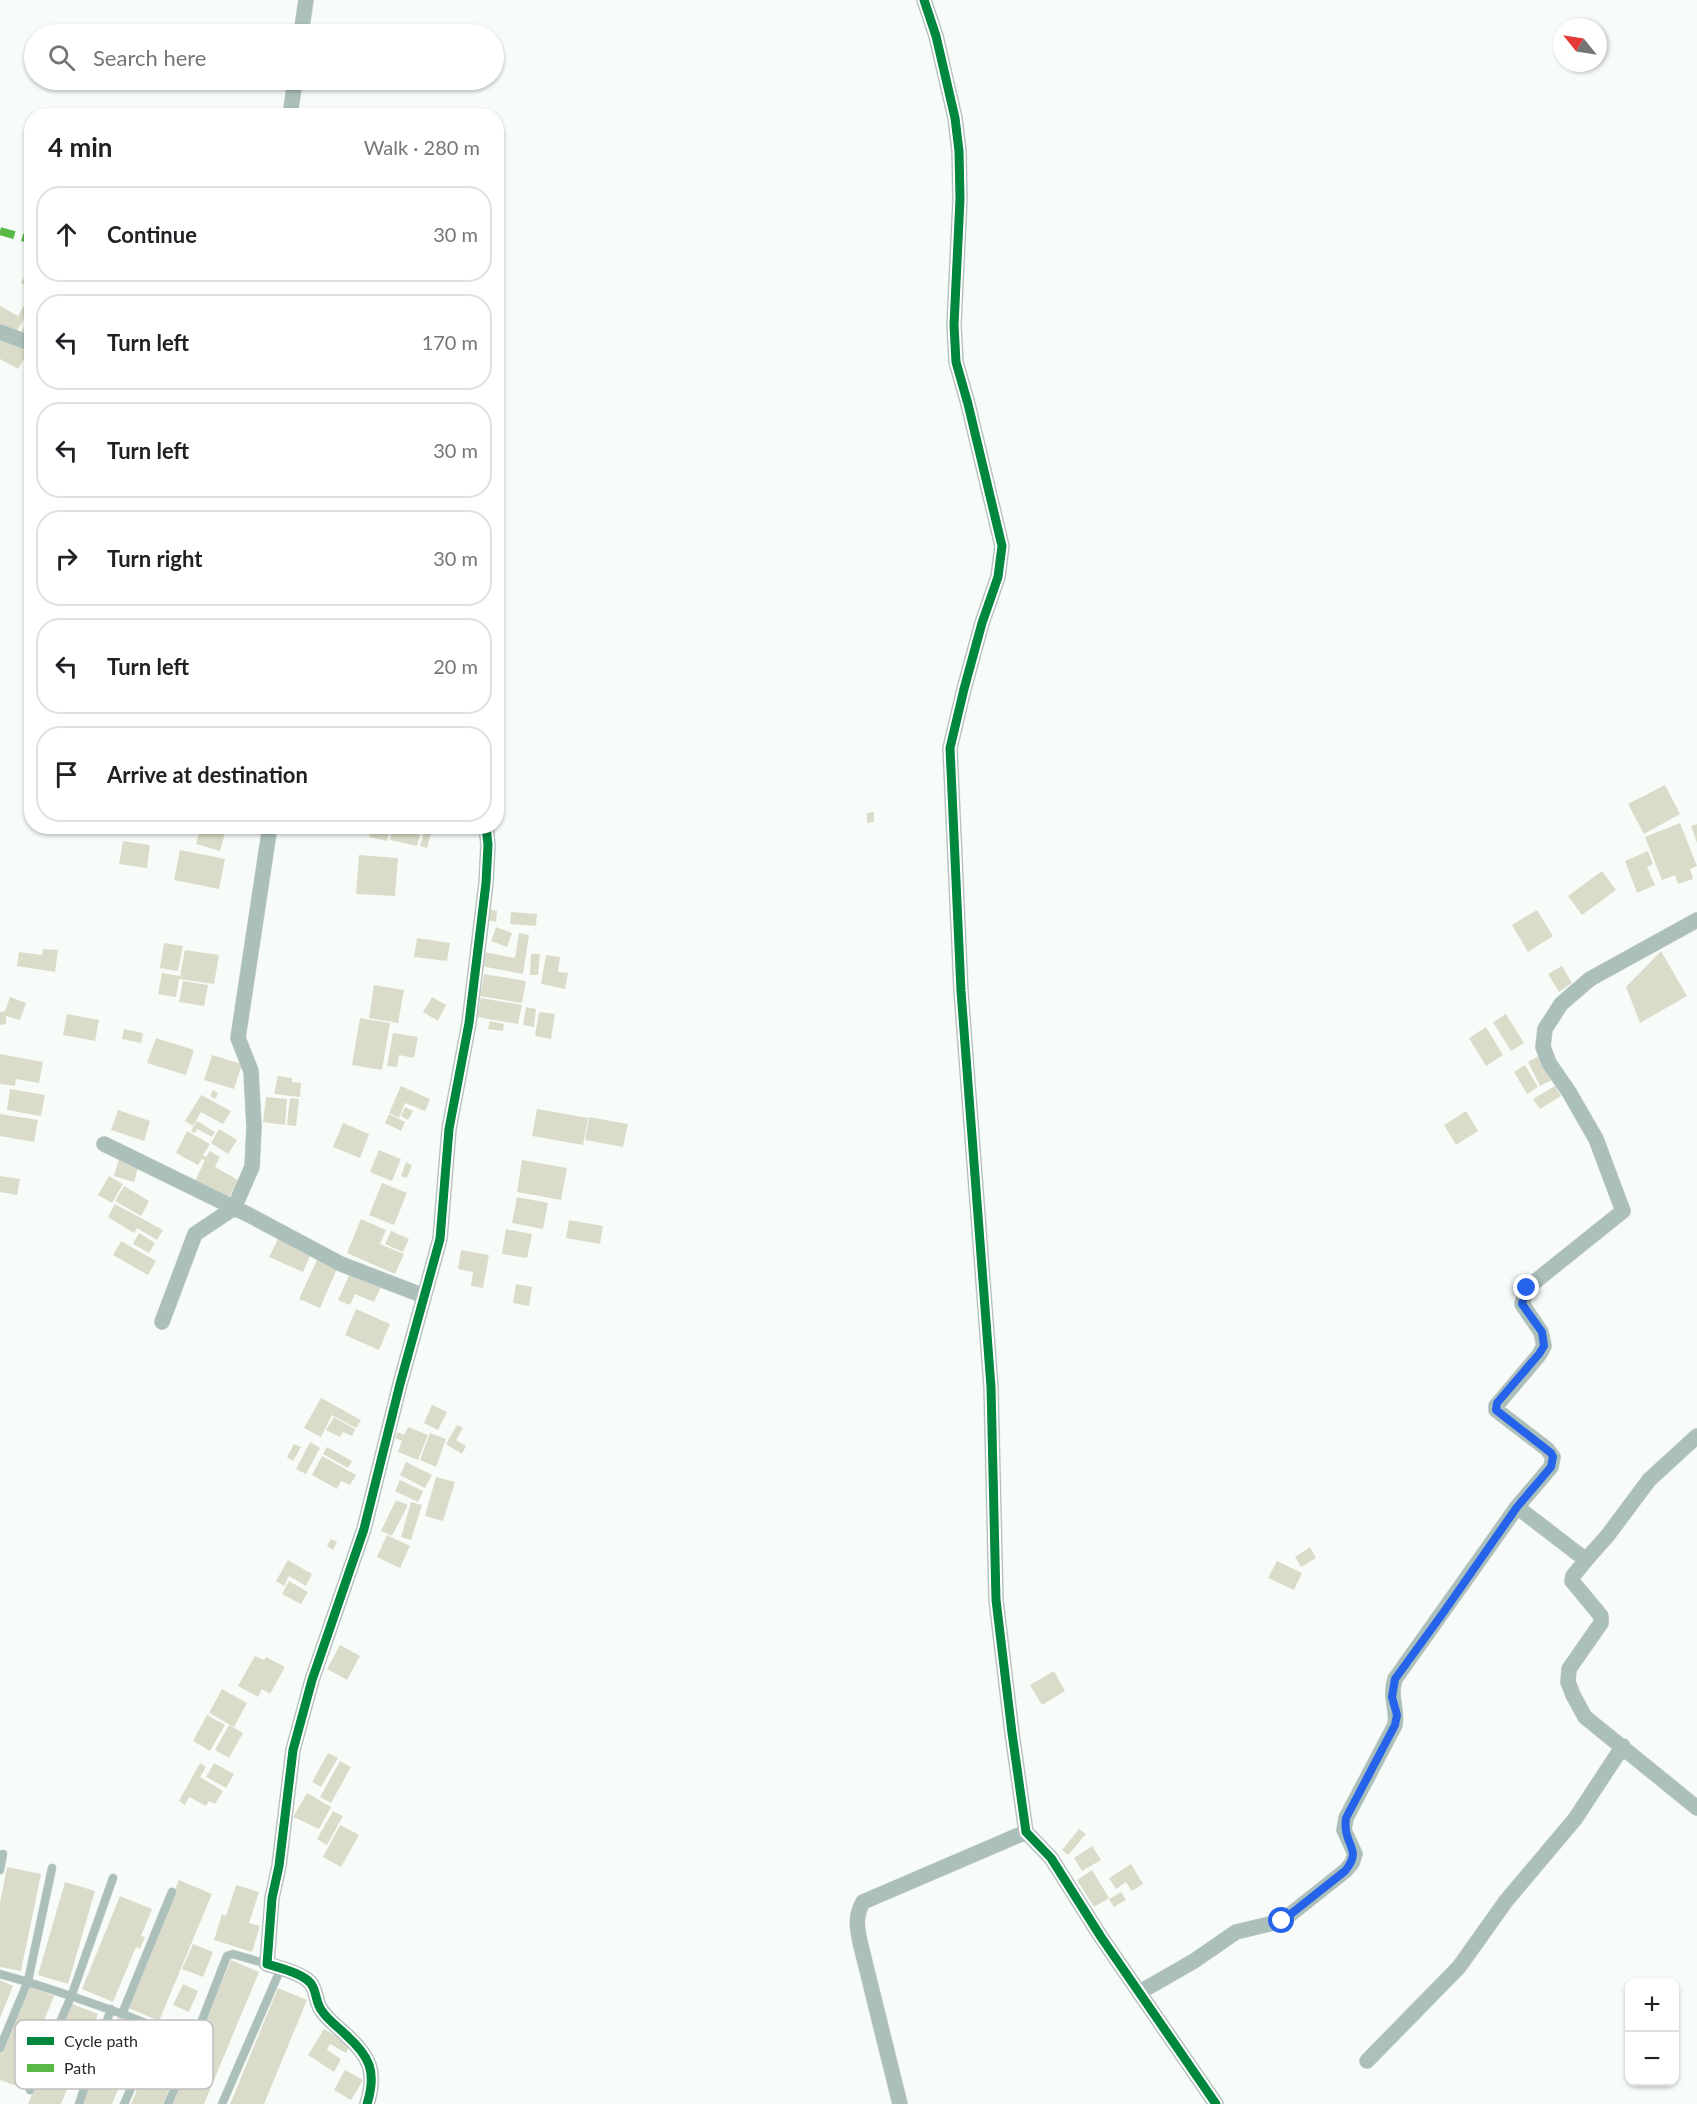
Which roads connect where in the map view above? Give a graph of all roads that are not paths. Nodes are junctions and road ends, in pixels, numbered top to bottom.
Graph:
1 (306, 0) edge
2 (924, 0) edge
3 (302, 24) edge
4 (294, 90) edge
5 (291, 108) edge
6 (0, 333) edge
7 (24, 341) edge
8 (269, 834) edge
9 (487, 834) edge
10 (1697, 920) edge
11 (104, 1144) dead end
12 (234, 1208) junction
13 (424, 1296) junction
14 (162, 1322) dead end
15 (1697, 1436) edge
16 (1517, 1507) junction
17 (1586, 1560) junction
18 (1623, 1746) junction
19 (1697, 1809) edge
20 (1026, 1832) junction
21 (3, 1854) dead end
22 (52, 1868) dead end
23 (0, 1870) edge
24 (113, 1878) dead end
25 (172, 1892) dead end
26 (274, 1966) junction
27 (0, 1974) edge
28 (28, 1982) junction
29 (1140, 1992) junction
30 (70, 1997) junction
31 (111, 2009) junction
32 (122, 2014) junction
33 (60, 2020) edge
34 (107, 2020) edge
35 (136, 2020) edge
36 (202, 2020) edge
37 (0, 2048) edge
38 (1366, 2061) dead end
39 (84, 2089) edge
40 (131, 2089) edge
41 (174, 2089) edge
42 (79, 2104) edge
43 (124, 2104) edge
44 (168, 2104) edge
45 (222, 2104) edge
46 (367, 2104) edge
47 (900, 2104) edge
48 (1216, 2104) edge

1 - 3 street
2 - 20 street
4 - 5 street
6 - 7 street
8 - 12 street
9 - 13 street
10 - 16 street
11 - 12 street
12 - 13 street
12 - 14 street
13 - 26 street
15 - 17 street
16 - 17 street
16 - 29 street
17 - 18 street
18 - 19 street
18 - 38 street
20 - 29 street
20 - 47 street
21 - 23 lane
22 - 28 lane
24 - 30 lane
25 - 32 lane
26 - 36 lane
26 - 45 lane
26 - 46 street
27 - 28 lane
28 - 30 lane
28 - 37 lane
29 - 48 street
30 - 31 lane
30 - 33 lane
31 - 32 lane
31 - 34 lane
32 - 35 lane
39 - 42 lane
40 - 43 lane
41 - 44 lane

